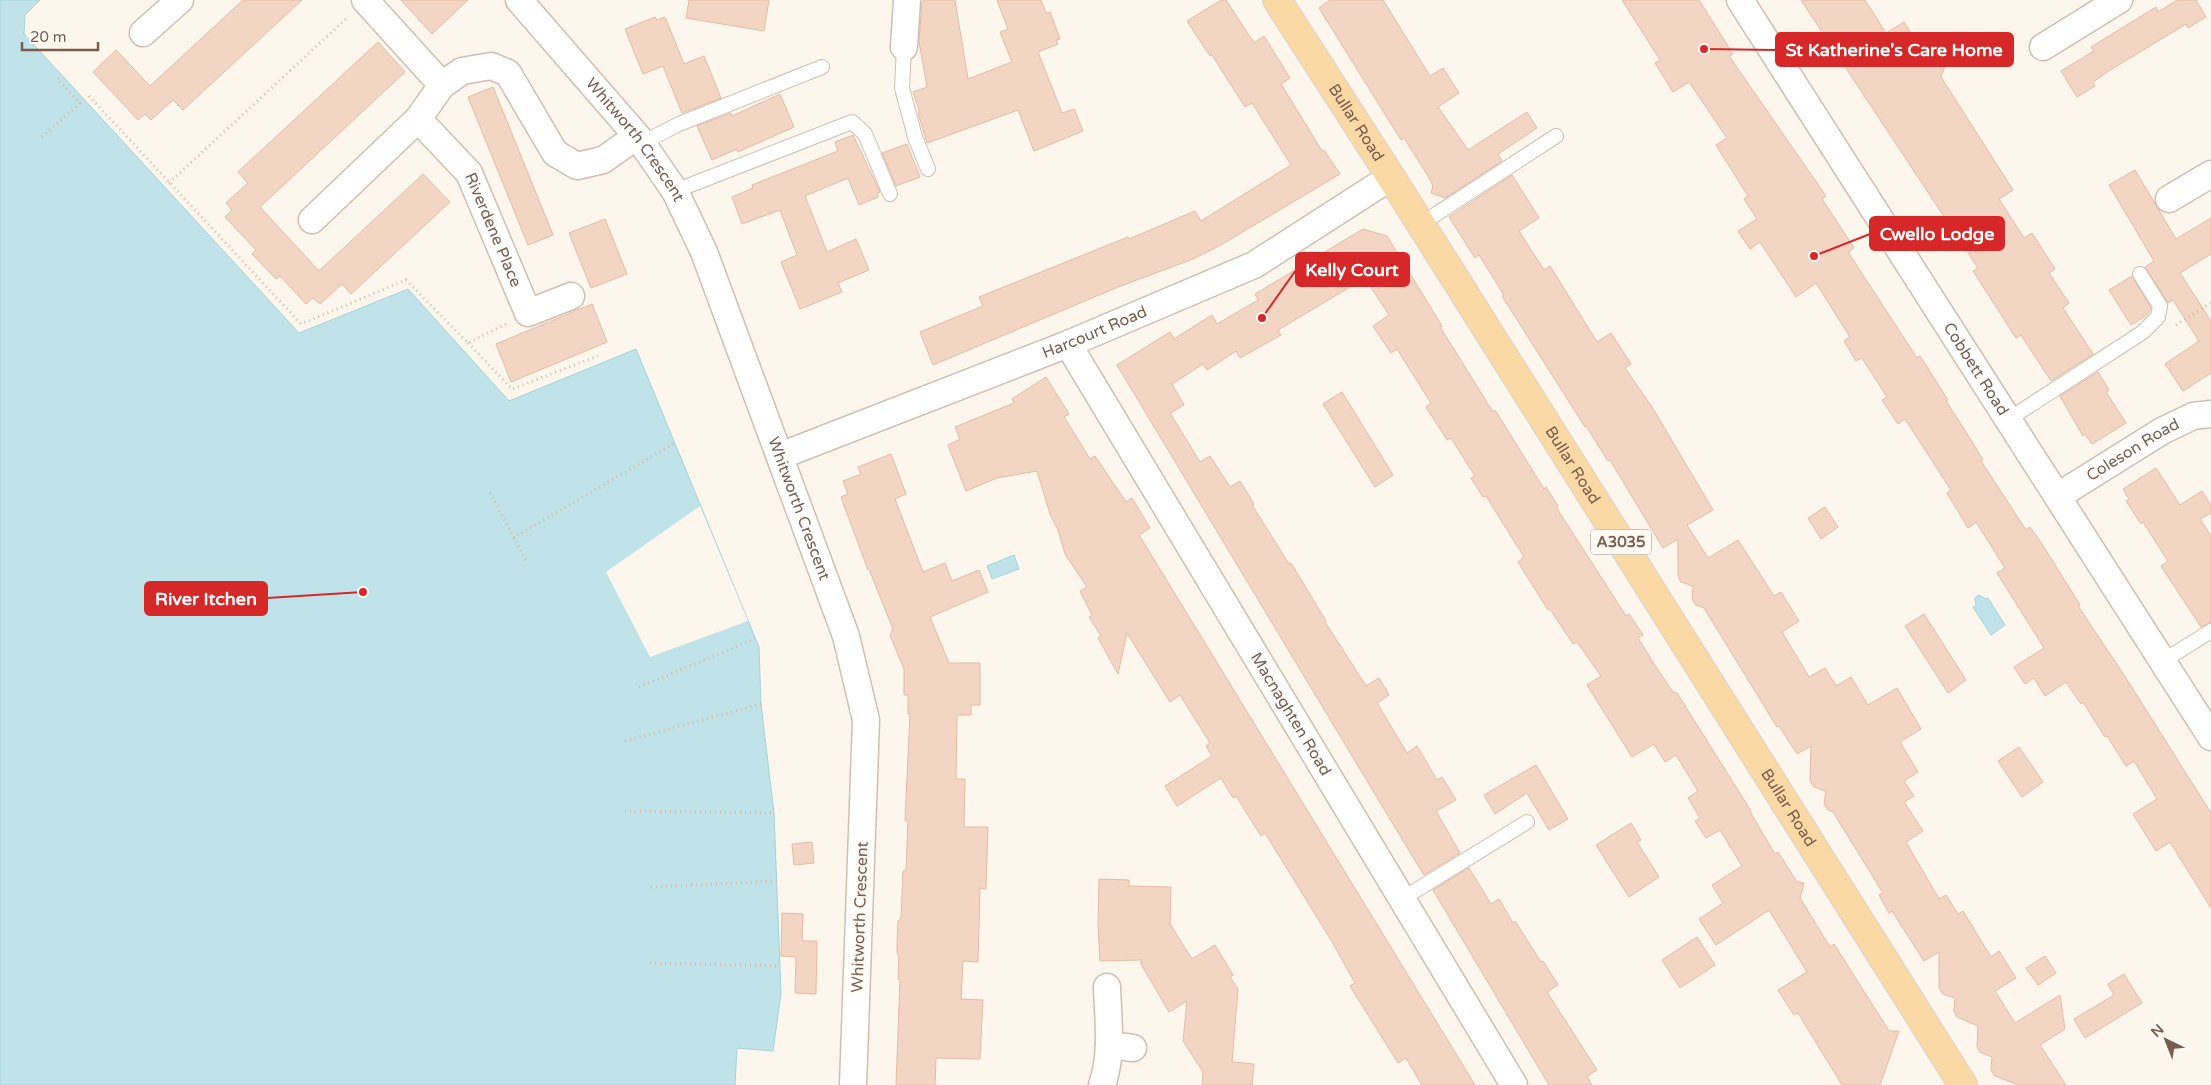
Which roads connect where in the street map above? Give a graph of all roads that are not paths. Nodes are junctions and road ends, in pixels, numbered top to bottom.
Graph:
1 (180, 0) edge
2 (366, 0) edge
3 (519, 0) edge
4 (907, 0) edge
5 (1277, 0) edge
6 (1740, 0) edge
7 (2119, 0) edge
8 (143, 33) dead end
9 (904, 47) joint
10 (2043, 47) dead end
11 (822, 67) dead end
12 (442, 84) junction
13 (418, 119) junction
14 (1556, 136) dead end
15 (640, 140) junction
16 (928, 168) dead end
17 (2211, 174) edge
18 (1392, 177) junction
19 (675, 191) junction
20 (890, 194) dead end
21 (2169, 200) dead end
22 (312, 220) dead end
23 (1421, 224) junction
24 (2140, 274) dead end
25 (571, 296) dead end
26 (1068, 344) junction
27 (2211, 414) edge
28 (2009, 418) junction
29 (780, 456) junction
30 (2058, 496) junction
31 (2211, 631) edge
32 (2163, 662) junction
33 (2211, 737) edge
34 (1527, 822) dead end
35 (1402, 899) junction
36 (1107, 987) dead end
37 (853, 1085) edge
38 (1102, 1085) edge
39 (1514, 1085) edge
40 (1963, 1085) edge

1 - 8 street
2 - 12 street
3 - 15 street, Whitworth Crescent
4 - 9 street
5 - 18 main road, Bullar Road / A3035
6 - 28 street, Cobbett Road
7 - 10 street
9 - 16 lane
11 - 15 lane
12 - 13 street
12 - 15 street
13 - 22 street
13 - 25 street, Riverdene Place
14 - 23 lane
15 - 19 street, Whitworth Crescent
17 - 21 street
18 - 23 main road, Bullar Road / A3035
18 - 26 street, Harcourt Road
19 - 20 lane
19 - 29 street, Whitworth Crescent
23 - 40 main road, Bullar Road / A3035
24 - 28 lane
26 - 29 street, Harcourt Road
26 - 35 street, Macnaghten Road
27 - 30 street, Coleson Road
28 - 30 street, Cobbett Road
29 - 37 street, Whitworth Crescent
30 - 32 street, Cobbett Road
31 - 32 lane
32 - 33 street, Cobbett Road
34 - 35 lane
35 - 39 street, Macnaghten Road
36 - 38 street

